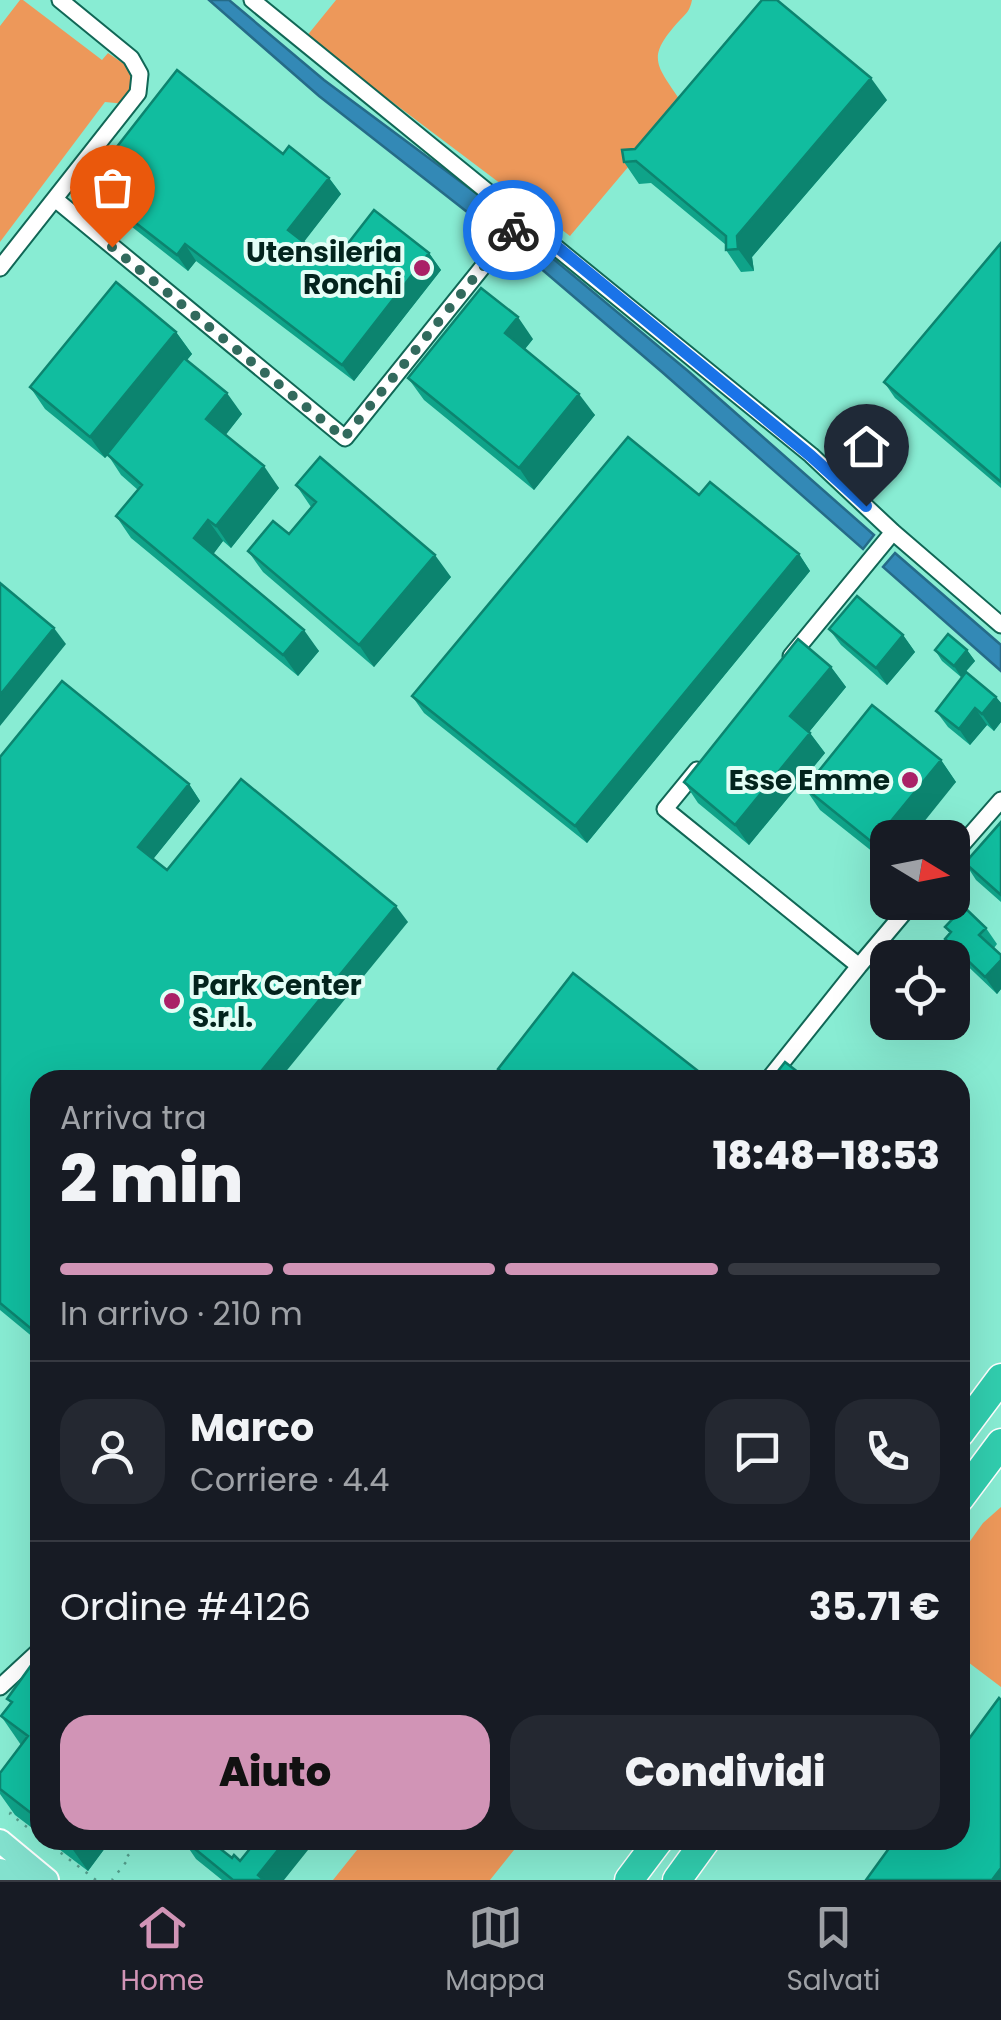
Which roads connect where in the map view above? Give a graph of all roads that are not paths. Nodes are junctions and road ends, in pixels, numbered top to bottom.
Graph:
1 (60, 0) edge
2 (252, 0) edge
3 (54, 199) junction
4 (522, 218) junction
5 (0, 268) edge
6 (893, 532) junction
7 (1001, 625) edge
8 (779, 670) edge
9 (704, 763) edge
10 (1001, 800) edge
11 (970, 835) edge
12 (898, 920) edge
13 (858, 966) junction
14 (776, 1070) edge
15 (1001, 1378) edge
16 (970, 1420) edge
17 (1001, 1443) edge
18 (970, 1485) edge
19 (30, 1659) edge
20 (0, 1687) edge
21 (652, 1850) edge
22 (699, 1850) edge
23 (2, 1852) edge
24 (34, 1880) edge
25 (47, 1880) edge
26 (629, 1880) edge
27 (677, 1880) edge

1 - 3 street
2 - 4 street
3 - 4 street
3 - 5 street
4 - 6 street
6 - 7 street
6 - 8 street
9 - 13 street
10 - 11 street
12 - 13 street
13 - 14 street
15 - 16 highway
17 - 18 highway
19 - 20 street
21 - 26 highway
22 - 27 highway
23 - 24 main road
23 - 25 main road

